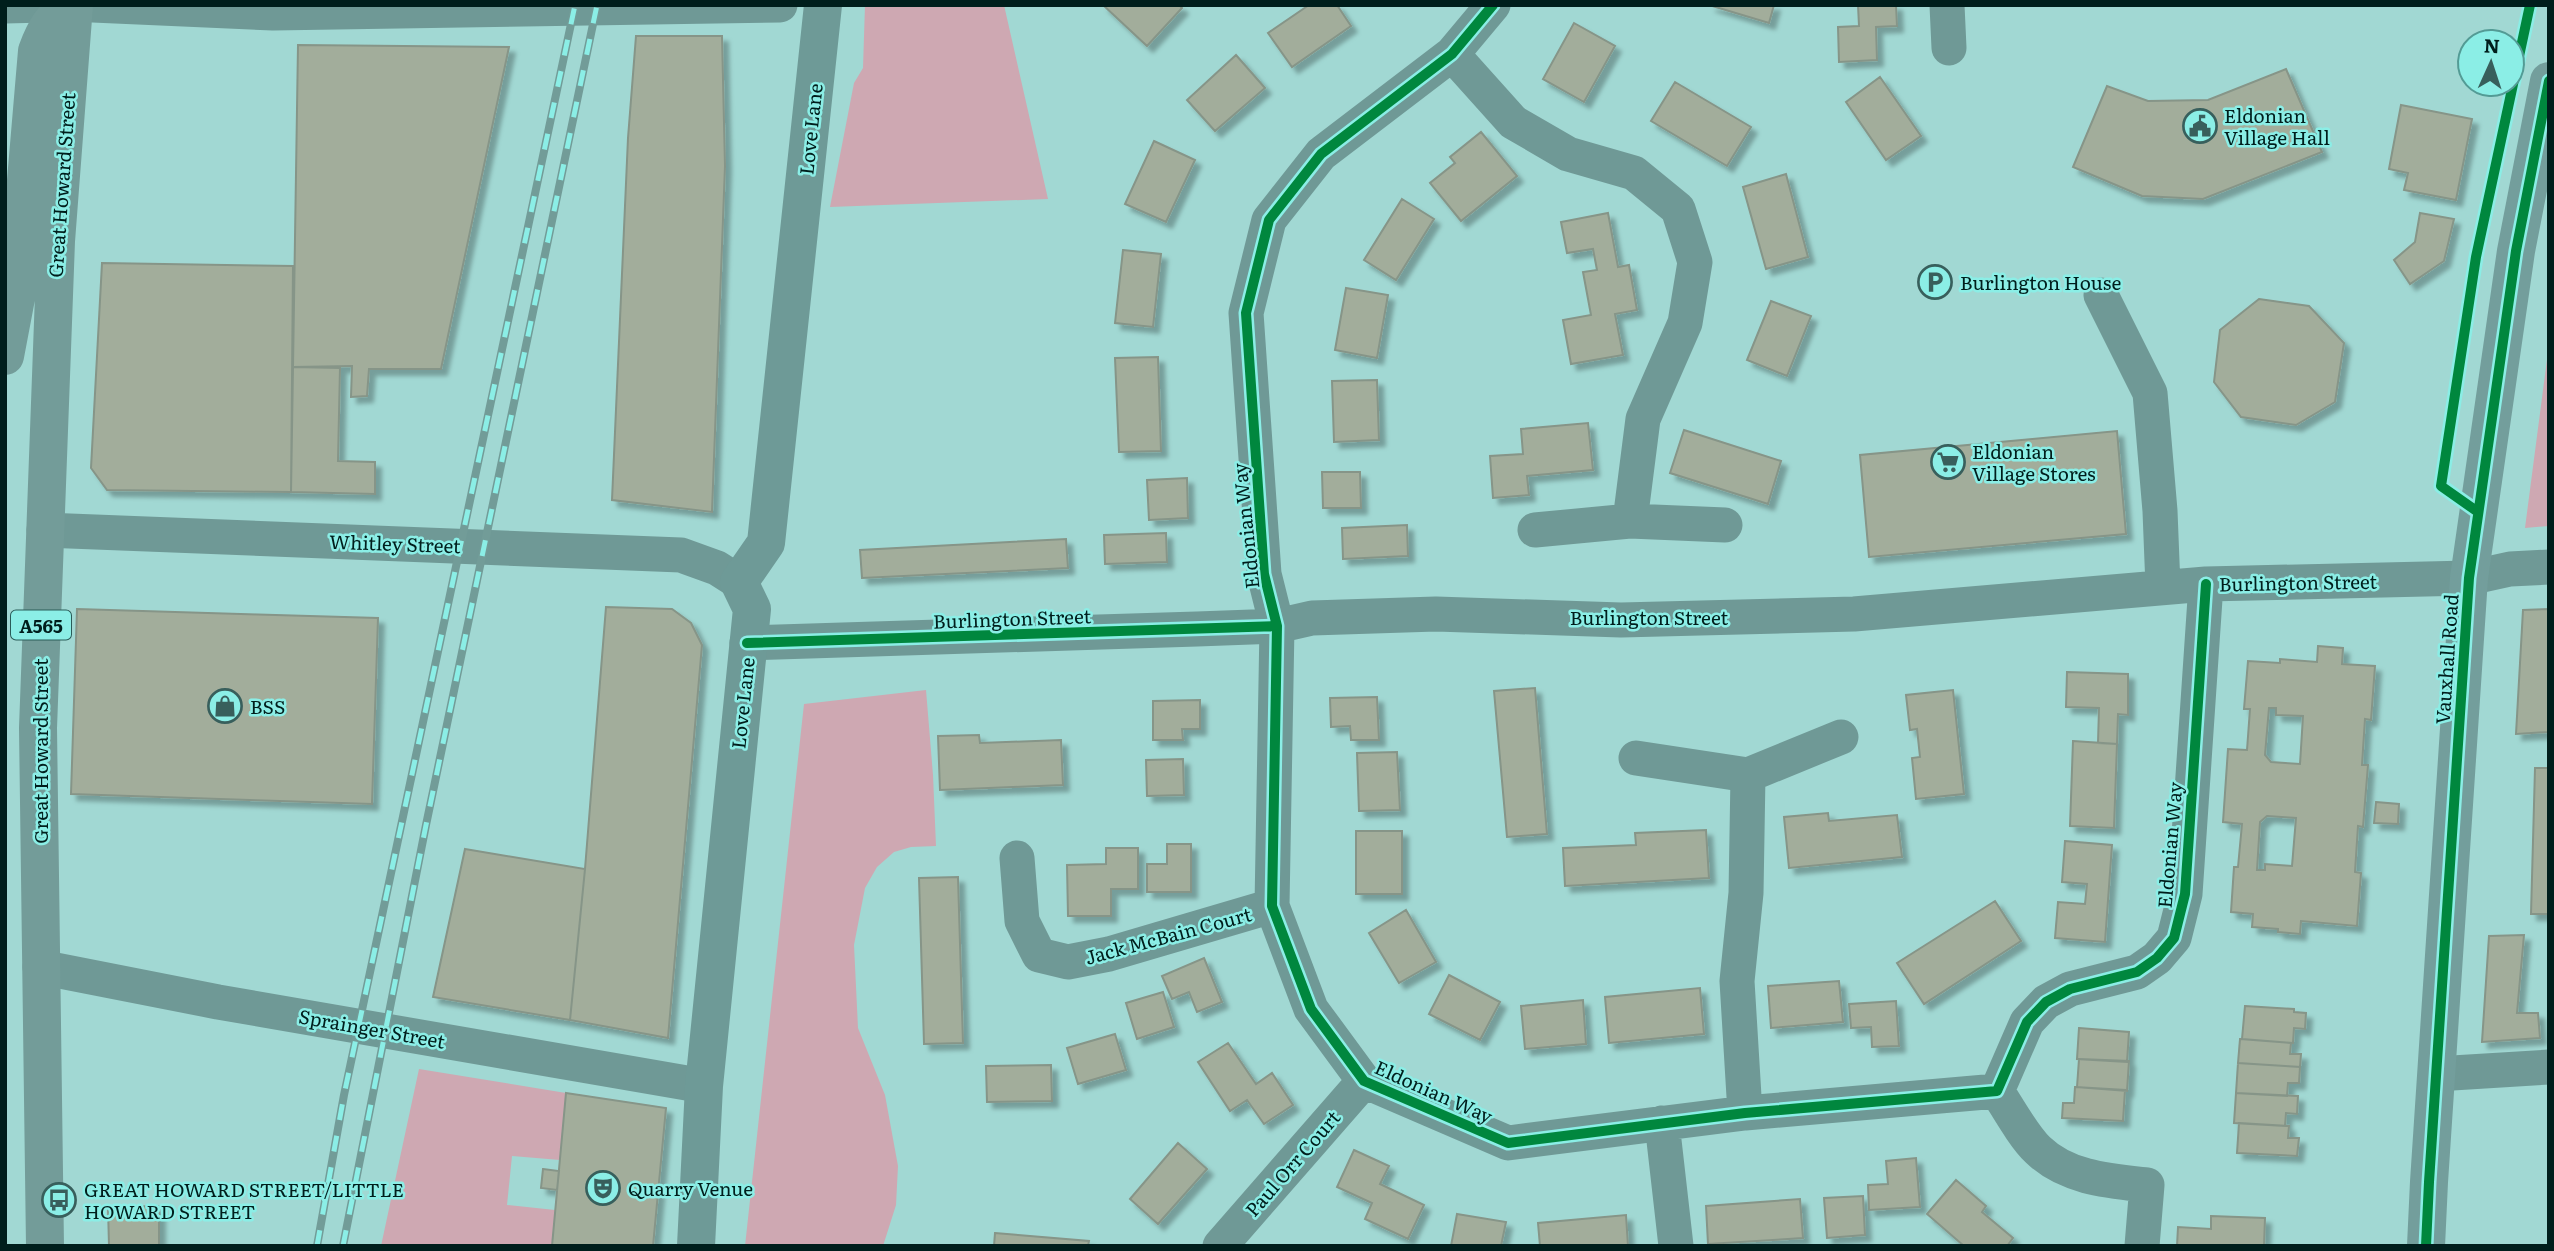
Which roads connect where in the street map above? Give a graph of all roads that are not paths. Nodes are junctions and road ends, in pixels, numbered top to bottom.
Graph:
1 (46, 5) edge
2 (74, 5) edge
3 (93, 5) edge
4 (780, 5) edge
5 (823, 5) edge
6 (1493, 5) edge
7 (1947, 5) edge
8 (5, 6) edge
9 (1949, 48) dead end
10 (1452, 54) junction
11 (2549, 81) edge
12 (2101, 295) dead end
13 (5, 356) edge
14 (1630, 522) junction
15 (1725, 525) dead end
16 (44, 530) junction
17 (1535, 530) dead end
18 (2549, 567) edge
19 (2469, 578) junction
20 (739, 582) junction
21 (2206, 584) junction
22 (2163, 587) junction
23 (1277, 625) junction
24 (747, 643) junction
25 (1841, 737) dead end
26 (1636, 758) dead end
27 (1748, 775) junction
28 (1017, 858) dead end
29 (1272, 906) junction
30 (40, 967) junction
31 (2549, 1067) edge
32 (2436, 1074) junction
33 (1364, 1081) junction
34 (704, 1086) junction
35 (1997, 1091) junction
36 (1745, 1113) junction
37 (1662, 1123) junction
38 (45, 1246) edge
39 (696, 1246) edge
40 (1220, 1246) edge
41 (1676, 1246) edge
42 (2142, 1246) edge
43 (2426, 1246) edge

1 - 8 street
2 - 13 highway
2 - 16 highway, Great Howard Street / A565
3 - 4 street
5 - 20 street, Love Lane
6 - 10 street, Eldonian Way
7 - 9 street
10 - 14 street
10 - 23 street, Eldonian Way
11 - 19 main road, Vauxhall Road
12 - 22 street
14 - 15 street
14 - 17 street
16 - 20 street, Whitley Street
16 - 30 highway, Great Howard Street / A565
18 - 19 street, Burlington Street
19 - 21 street, Burlington Street
19 - 32 main road, Vauxhall Road
20 - 24 street, Love Lane
21 - 22 street, Burlington Street
21 - 35 street, Eldonian Way
22 - 23 street, Burlington Street
23 - 24 street, Burlington Street
23 - 29 street, Eldonian Way
24 - 34 street, Love Lane
25 - 27 street
26 - 27 street
27 - 36 street
28 - 29 street, Jack McBain Court
29 - 33 street, Eldonian Way
30 - 34 street, Sprainger Street
30 - 38 highway, Great Howard Street / A565
31 - 32 street
32 - 43 main road, Vauxhall Road
33 - 37 street, Eldonian Way
33 - 40 street, Paul Orr Court
34 - 39 street, Love Lane
35 - 36 street, Eldonian Way
35 - 42 street
36 - 37 street, Eldonian Way
37 - 41 street

